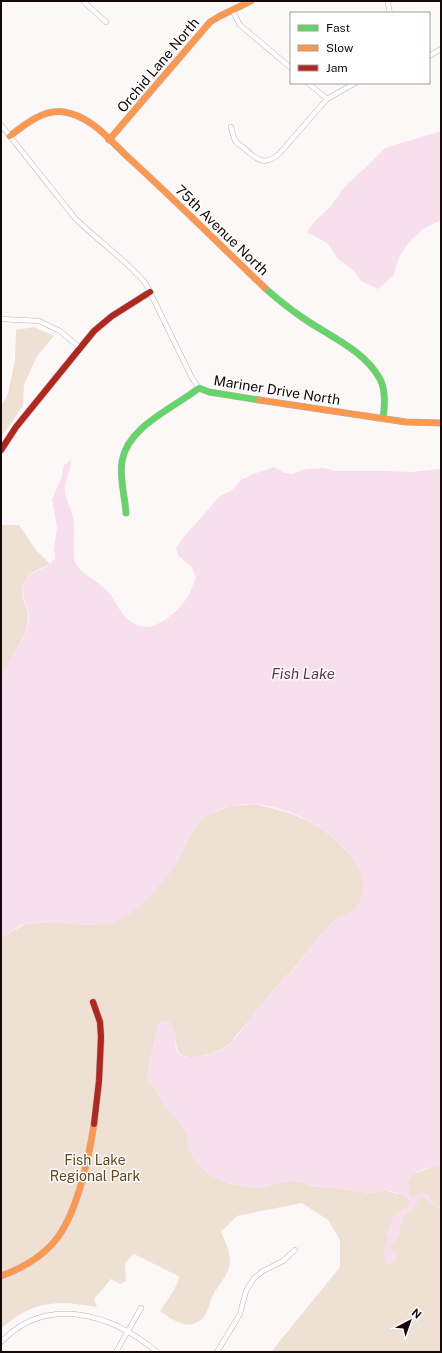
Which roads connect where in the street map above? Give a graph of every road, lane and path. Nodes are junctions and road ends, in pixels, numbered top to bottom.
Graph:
1 (83, 1) edge
2 (251, 1) edge
3 (390, 1) edge
4 (232, 10) junction
5 (390, 12) edge
6 (106, 22) dead end
7 (441, 49) edge
8 (430, 55) edge
9 (290, 67) edge
10 (309, 84) edge
11 (352, 84) edge
12 (327, 99) junction
13 (1, 126) edge
14 (231, 127) dead end
15 (10, 136) junction
16 (110, 140) junction
17 (150, 292) junction
18 (1, 319) edge
19 (80, 348) junction
20 (200, 388) junction
21 (383, 418) junction
22 (441, 423) edge
23 (1, 450) edge
24 (126, 513) dead end
25 (93, 1002) dead end
26 (294, 1250) dead end
27 (1, 1276) edge
28 (141, 1308) dead end
29 (128, 1332) junction
30 (1, 1342) edge
31 (116, 1352) edge
32 (157, 1352) edge
33 (217, 1352) edge

1 - 6 street
2 - 4 street, Orchid Lane North
3 - 5 street
4 - 9 street
4 - 16 street, Orchid Lane North
7 - 8 street
10 - 12 street
11 - 12 street
12 - 14 street
13 - 15 street
15 - 16 street, 75th Avenue North
15 - 17 street
16 - 21 street, 75th Avenue North
17 - 19 street
17 - 20 street
18 - 19 street
19 - 23 street
20 - 21 street, Mariner Drive North
20 - 24 street, Mariner Drive North
21 - 22 street, Mariner Drive North
25 - 27 street
26 - 33 street
28 - 29 street
29 - 30 street
29 - 31 street
29 - 32 street

